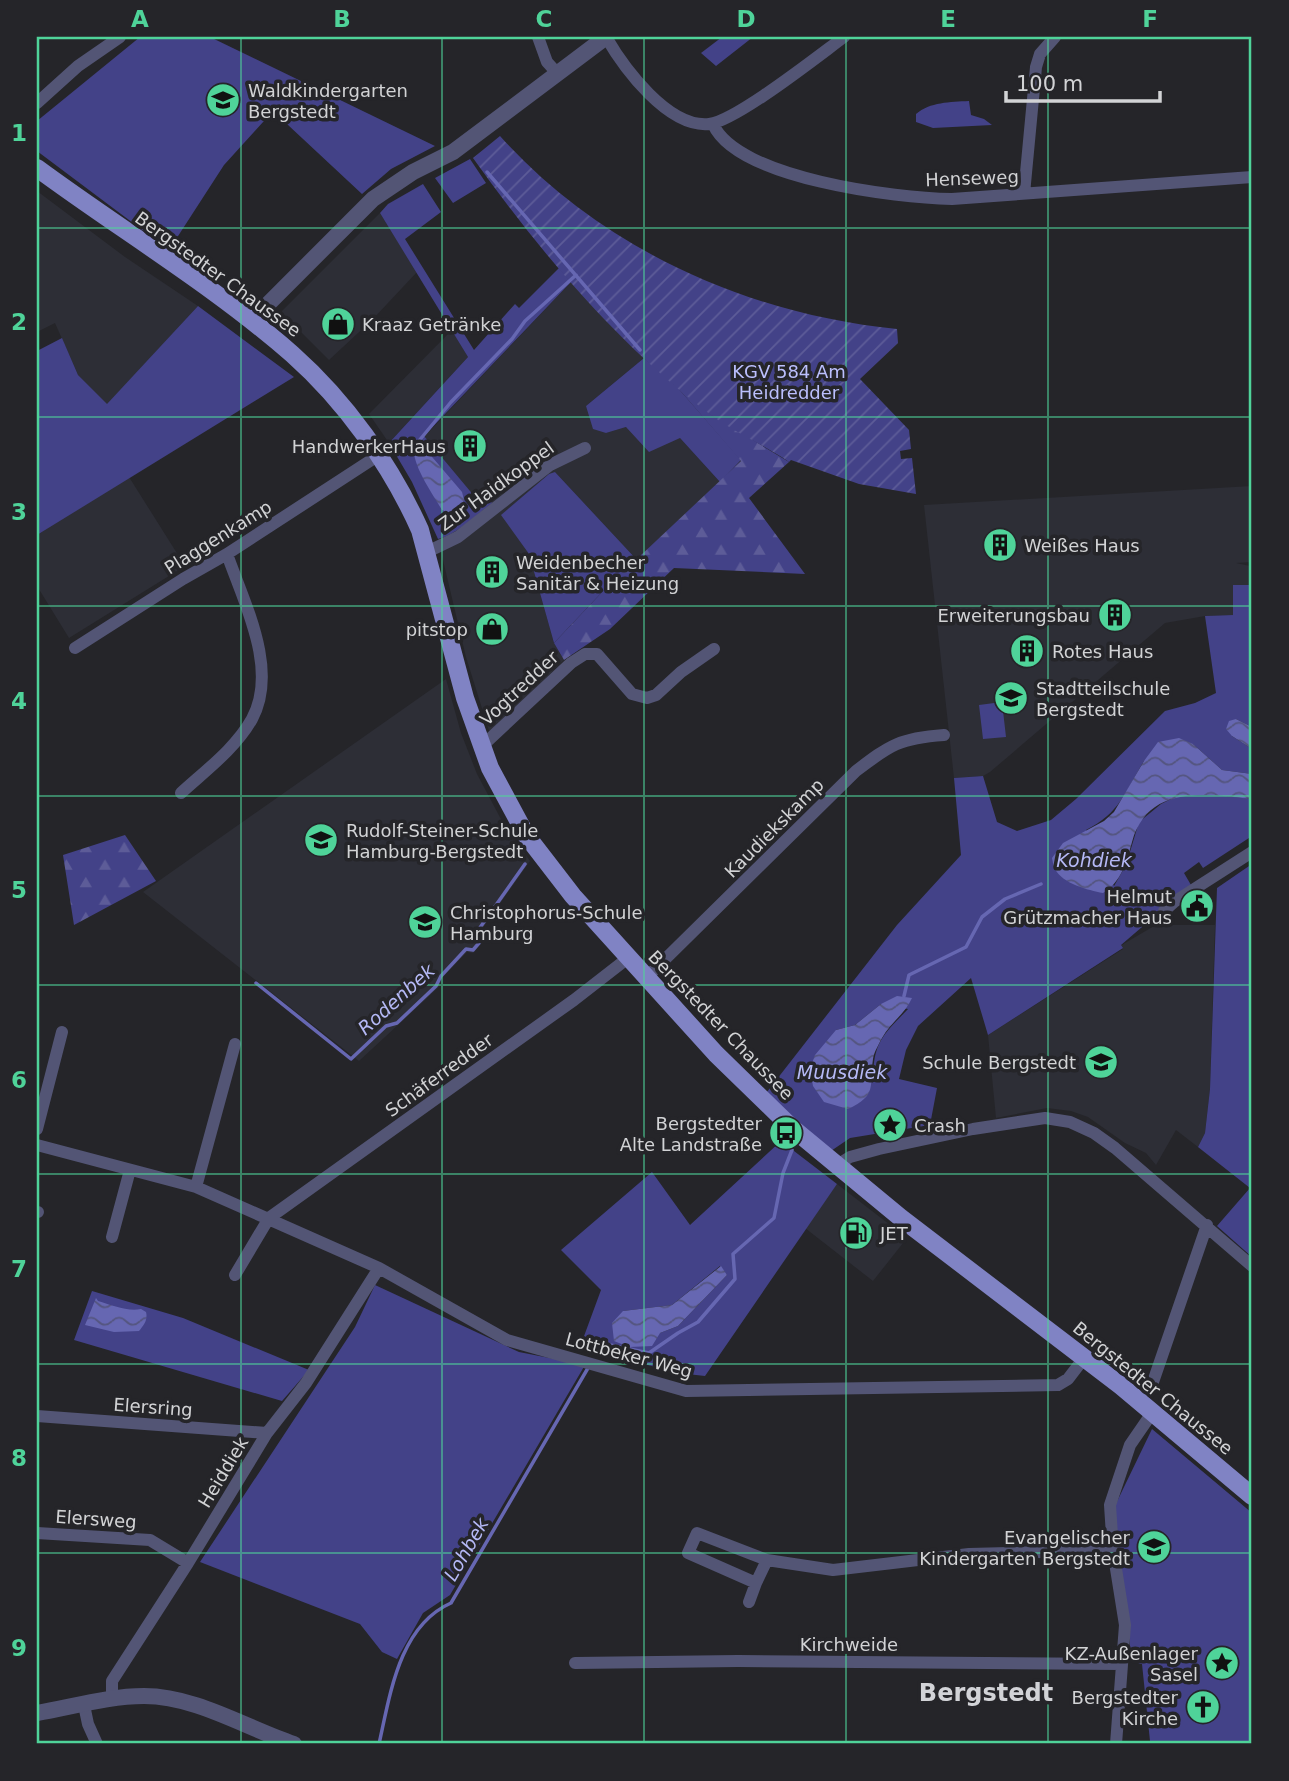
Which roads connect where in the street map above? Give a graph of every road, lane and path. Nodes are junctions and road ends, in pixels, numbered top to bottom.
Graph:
1 (120, 37) edge
2 (538, 37) edge
3 (606, 37) edge
4 (844, 37) edge
5 (1055, 37) edge
6 (557, 73) junction
7 (37, 103) edge
8 (713, 124) junction
9 (37, 168) edge
10 (1252, 177) edge
11 (1024, 194) junction
12 (251, 321) junction
13 (584, 448) dead end
14 (379, 455) junction
15 (427, 552) junction
16 (227, 554) junction
17 (75, 648) dead end
18 (713, 649) dead end
19 (944, 735) dead end
20 (481, 747) junction
21 (181, 793) dead end
22 (1252, 852) edge
23 (1164, 911) dead end
24 (628, 958) junction
25 (646, 978) junction
26 (62, 1032) dead end
27 (235, 1044) dead end
28 (37, 1129) edge
29 (37, 1145) edge
30 (837, 1165) junction
31 (130, 1170) junction
32 (196, 1187) junction
33 (269, 1218) junction
34 (1207, 1225) junction
35 (113, 1237) dead end
36 (1252, 1266) edge
37 (379, 1268) junction
38 (235, 1275) dead end
39 (1084, 1358) junction
40 (1145, 1407) junction
41 (37, 1416) edge
42 (267, 1433) junction
43 (1252, 1496) edge
44 (37, 1533) edge
45 (1113, 1550) junction
46 (767, 1560) junction
47 (188, 1563) junction
48 (756, 1583) junction
49 (749, 1602) dead end
50 (575, 1664) dead end
51 (1122, 1664) junction
52 (112, 1700) junction
53 (84, 1705) junction
54 (37, 1713) edge
55 (97, 1744) edge
56 (293, 1744) edge
57 (1116, 1744) edge

1 - 7 street
2 - 6 street
3 - 6 street
3 - 8 street
4 - 8 street
5 - 11 street
6 - 12 street
8 - 11 street, Henseweg
9 - 12 main road, Bergstedter Chaussee
10 - 11 street, Henseweg
12 - 14 main road, Bergstedter Chaussee
13 - 15 street, Zur Haidkoppel
14 - 15 main road, Bergstedter Chaussee
14 - 16 street, Plaggenkamp
15 - 20 main road, Bergstedter Chaussee
16 - 17 street, Plaggenkamp
16 - 21 street
18 - 20 street, Vogtredder
19 - 25 street, Kaudiekskamp
20 - 24 main road, Bergstedter Chaussee
22 - 23 street
24 - 25 main road, Bergstedter Chaussee
24 - 33 street, Schäferredder
25 - 30 main road, Bergstedter Chaussee
26 - 28 street
27 - 32 street
29 - 31 street, Lottbeker Weg
30 - 34 street
30 - 39 main road, Bergstedter Chaussee
31 - 32 street, Lottbeker Weg
31 - 35 street
32 - 33 street, Lottbeker Weg
33 - 37 street, Lottbeker Weg
33 - 38 street
34 - 36 street
34 - 40 street
37 - 39 street, Lottbeker Weg
37 - 42 street, Heiddiek
39 - 40 main road, Bergstedter Chaussee
40 - 43 main road, Bergstedter Chaussee
40 - 45 street
41 - 42 street, Elersring
42 - 47 street, Heiddiek
44 - 47 street, Elersweg
45 - 46 street
45 - 51 street
46 - 48 street
46 - 48 street
47 - 52 street, Heiddiek
48 - 49 street
50 - 51 street, Kirchweide
51 - 57 street
52 - 53 street
52 - 56 street
53 - 54 street
53 - 55 street

